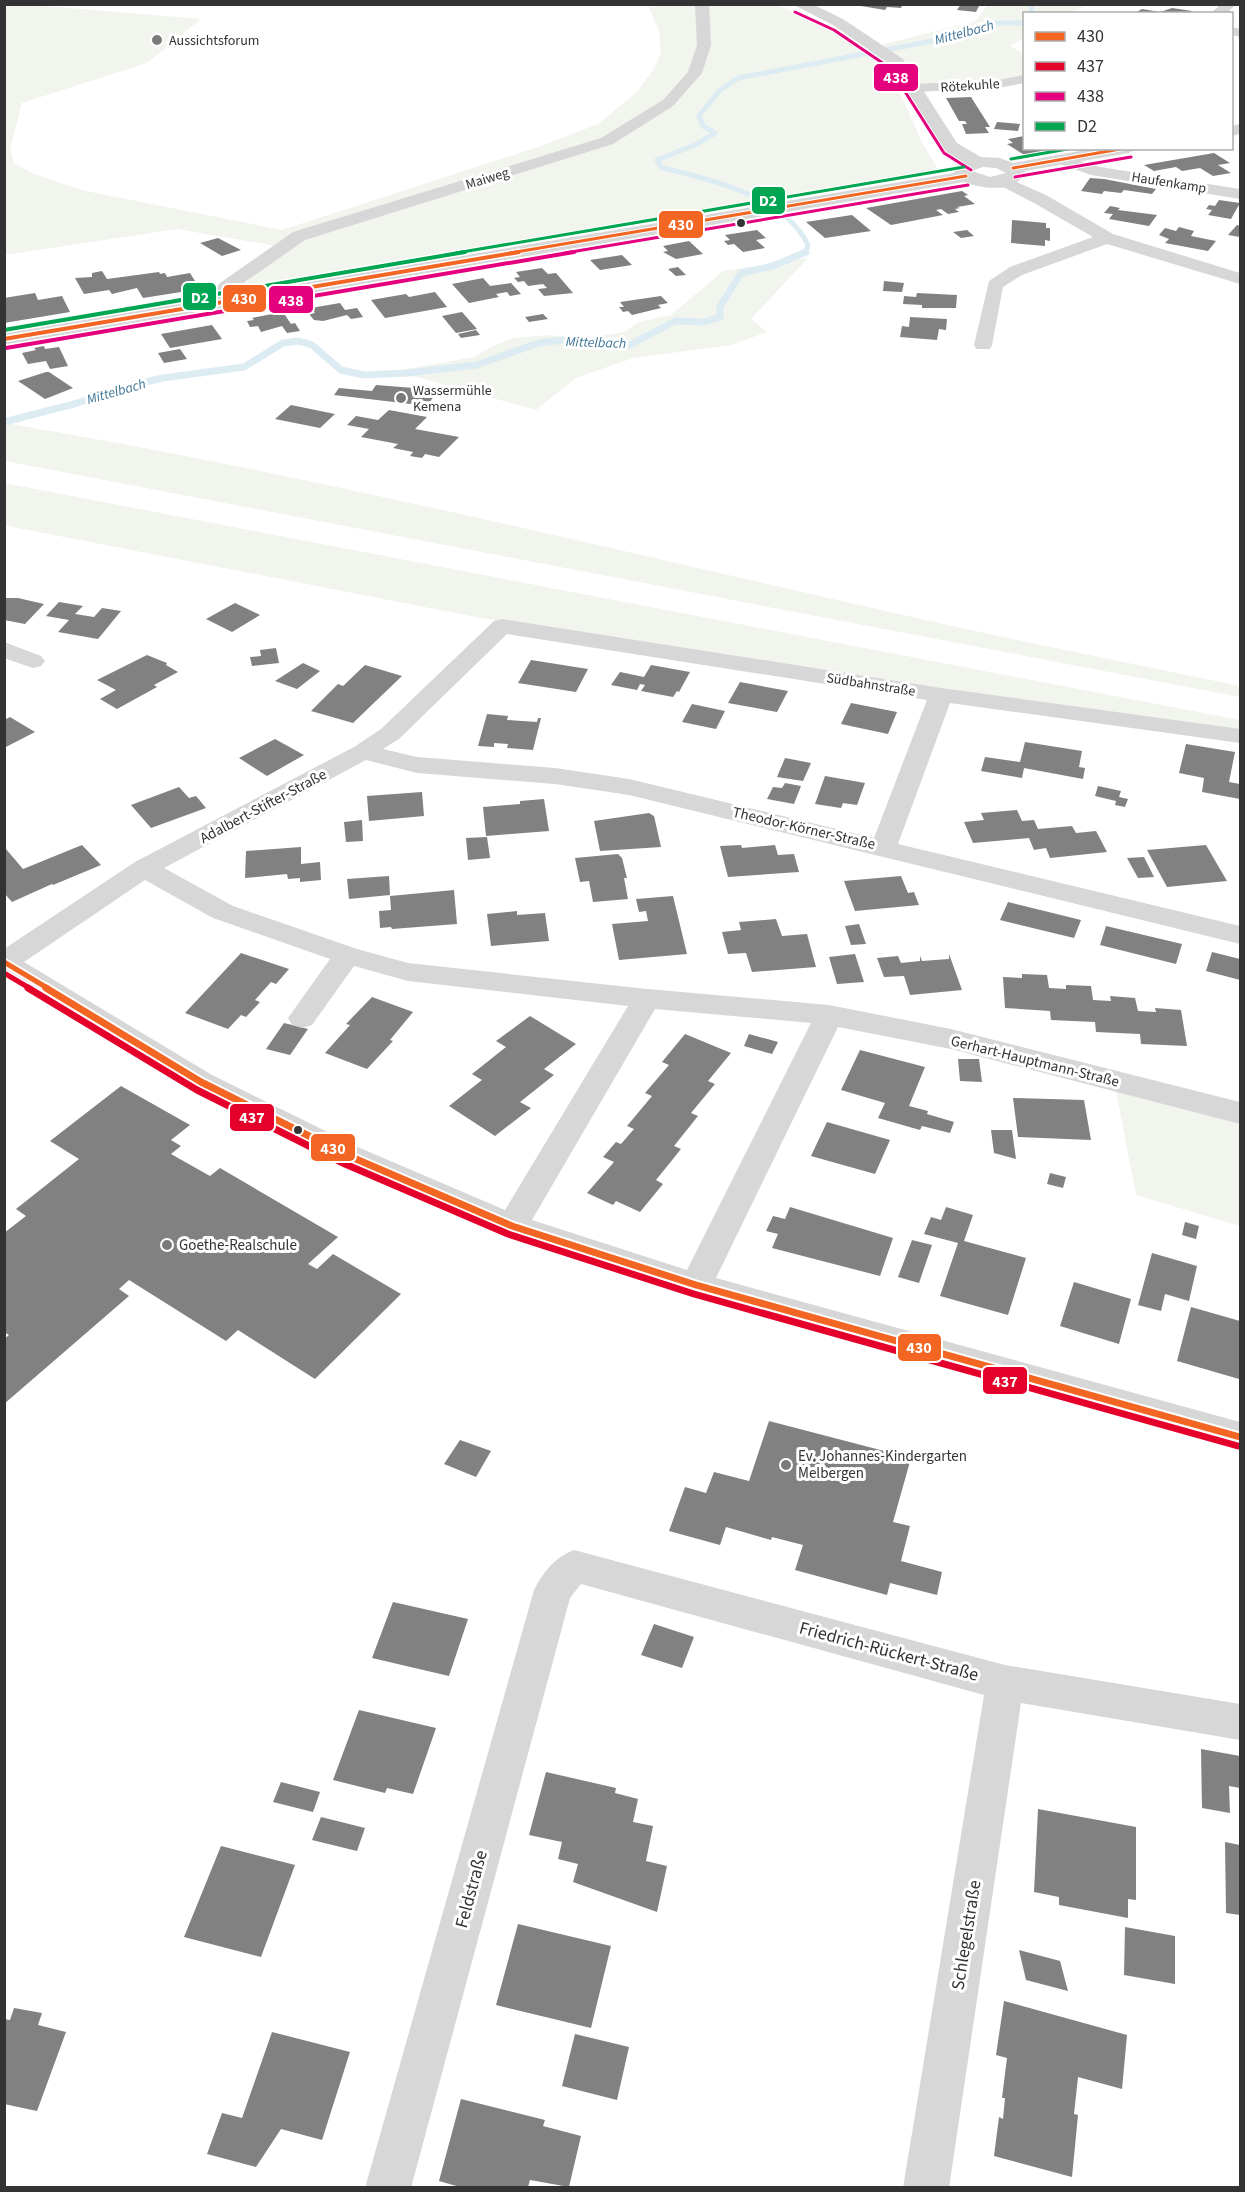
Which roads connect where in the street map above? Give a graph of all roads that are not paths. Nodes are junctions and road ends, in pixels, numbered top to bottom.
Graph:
1 (702, 4) edge
2 (799, 4) edge
3 (1023, 79) edge
4 (915, 88) junction
5 (1119, 150) edge
6 (1063, 160) junction
7 (971, 169) junction
8 (1008, 175) junction
9 (1240, 194) edge
10 (1107, 238) junction
11 (1240, 279) edge
12 (213, 304) junction
13 (4, 339) edge
14 (983, 345) dead end
15 (502, 626) joint
16 (4, 649) edge
17 (33, 661) dead end
18 (940, 695) junction
19 (1240, 736) edge
20 (363, 752) junction
21 (884, 847) junction
22 (144, 868) junction
23 (1240, 936) edge
24 (347, 955) junction
25 (5, 962) edge
26 (646, 999) junction
27 (829, 1015) junction
28 (302, 1018) dead end
29 (1240, 1113) edge
30 (512, 1226) junction
31 (696, 1285) junction
32 (1240, 1437) edge
33 (553, 1590) joint
34 (1005, 1683) junction
35 (1240, 1722) edge
36 (388, 2187) edge
37 (926, 2187) edge

1 - 12 street, Maiweg
2 - 4 street
3 - 4 street, Rötekuhle
4 - 7 street
5 - 6 street
6 - 8 street
6 - 9 street, Haufenkamp
7 - 8 street
7 - 12 street
8 - 10 street
10 - 11 street
10 - 14 street
12 - 13 street
15 - 18 street, Südbahnstraße
15 - 20 street, Adalbert-Stifter-Straße
16 - 17 street
18 - 19 street, Südbahnstraße
18 - 21 street
20 - 21 street, Theodor-Körner-Straße
20 - 22 street, Adalbert-Stifter-Straße
21 - 23 street, Theodor-Körner-Straße
22 - 24 street, Gerhart-Hauptmann-Straße
22 - 25 street, Adalbert-Stifter-Straße
24 - 26 street, Gerhart-Hauptmann-Straße
24 - 28 street
25 - 30 street
26 - 27 street, Gerhart-Hauptmann-Straße
26 - 30 street
27 - 29 street, Gerhart-Hauptmann-Straße
27 - 31 street
30 - 31 street
31 - 32 street
33 - 34 street, Friedrich-Rückert-Straße
33 - 36 street, Feldstraße
34 - 35 street, Friedrich-Rückert-Straße
34 - 37 street, Schlegelstraße

